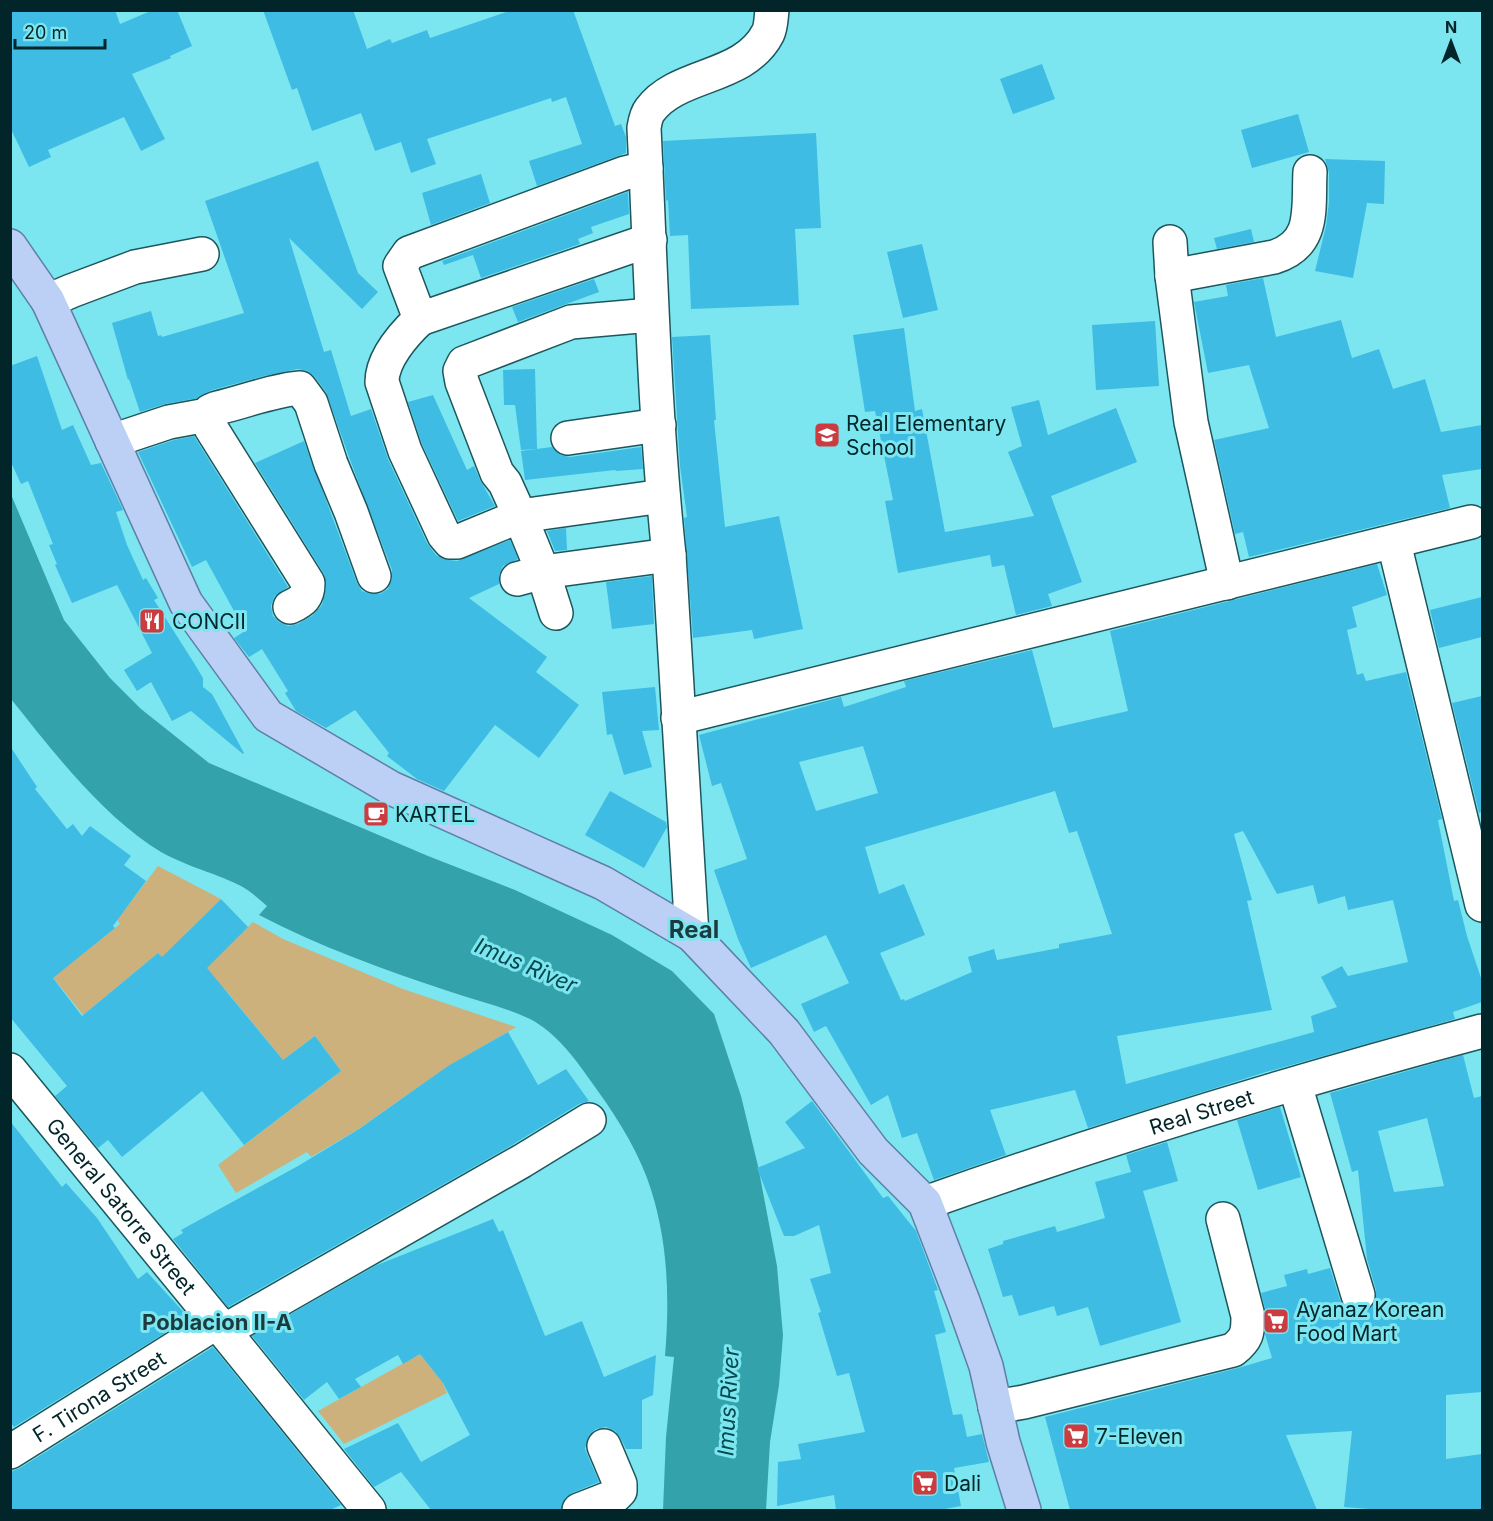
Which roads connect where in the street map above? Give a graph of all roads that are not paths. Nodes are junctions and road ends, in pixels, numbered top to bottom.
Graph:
1 (771, 10) edge
2 (646, 168) junction
3 (1310, 172) dead end
4 (650, 240) junction
5 (1170, 242) dead end
6 (10, 246) edge
7 (202, 254) dead end
8 (1172, 276) junction
9 (48, 302) junction
10 (651, 315) junction
11 (420, 319) junction
12 (207, 415) junction
13 (659, 425) junction
14 (568, 438) dead end
15 (112, 441) junction
16 (663, 496) junction
17 (520, 516) junction
18 (1471, 522) dead end
19 (1394, 543) junction
20 (669, 555) junction
21 (374, 576) dead end
22 (530, 576) junction
23 (1227, 583) junction
24 (290, 607) dead end
25 (556, 613) dead end
26 (678, 718) junction
27 (1482, 906) edge
28 (692, 935) junction
29 (1482, 1031) edge
30 (10, 1070) edge
31 (1295, 1084) junction
32 (589, 1120) dead end
33 (925, 1203) junction
34 (1223, 1219) dead end
35 (1358, 1295) dead end
36 (221, 1326) junction
37 (995, 1407) junction
38 (604, 1446) dead end
39 (10, 1452) edge
40 (369, 1510) edge
41 (579, 1510) edge
42 (1024, 1510) edge

1 - 2 street
2 - 4 street
2 - 11 street
3 - 8 street
4 - 10 street
4 - 11 street
5 - 8 street
6 - 9 main road
7 - 9 street
8 - 23 street
9 - 15 main road
10 - 13 street
10 - 17 street
11 - 17 street
12 - 15 street
12 - 21 street
12 - 24 street
13 - 14 street
13 - 16 street
15 - 28 main road
16 - 17 street
16 - 20 street
17 - 22 street
18 - 19 street
19 - 23 street
19 - 27 street
20 - 22 street
20 - 26 street
22 - 25 street
23 - 26 street
26 - 28 street
28 - 33 main road
29 - 31 street, Real Street
30 - 36 street, General Satorre Street
31 - 33 street, Real Street
31 - 35 street
32 - 36 street, F. Tirona Street
33 - 37 main road
34 - 37 street
36 - 39 street, F. Tirona Street
36 - 40 street, General Satorre Street
37 - 42 main road
38 - 41 street

